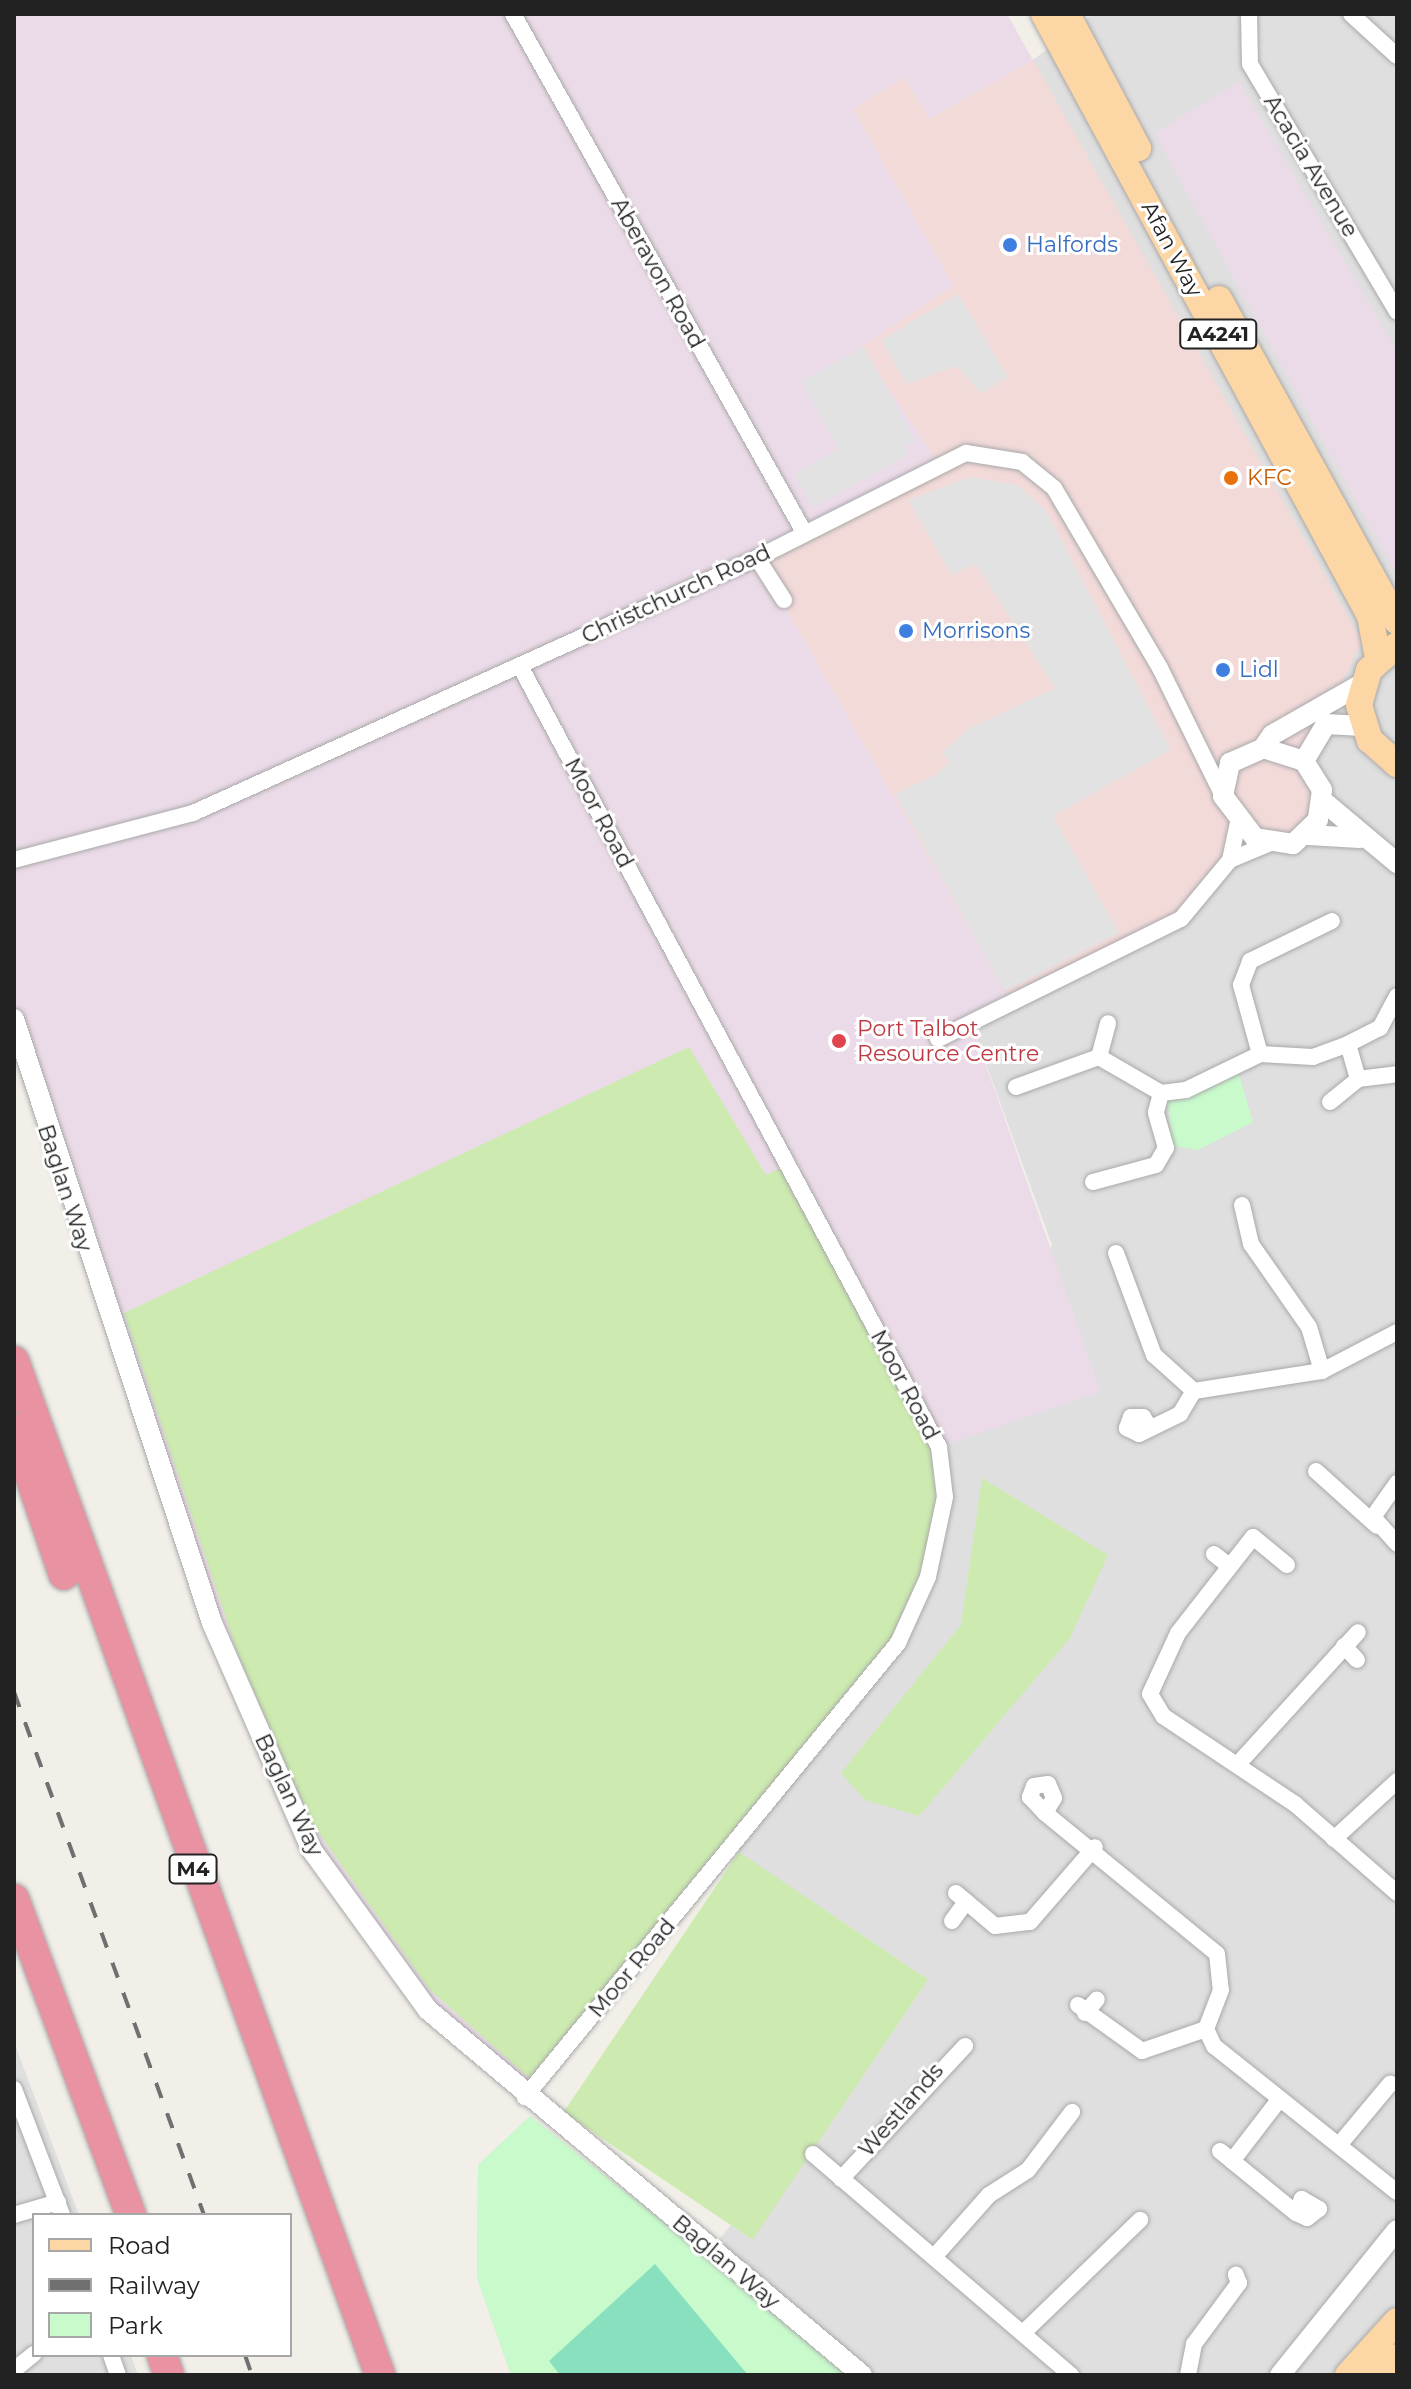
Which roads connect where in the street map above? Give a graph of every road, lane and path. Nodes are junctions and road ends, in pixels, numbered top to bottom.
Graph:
1 (513, 14) edge
2 (1044, 14) edge
3 (1067, 14) edge
4 (1249, 14) edge
5 (1351, 14) edge
6 (1397, 56) edge
7 (1397, 312) edge
8 (804, 532) junction
9 (757, 558) junction
10 (784, 600) dead end
11 (1397, 621) edge
12 (1387, 652) edge
13 (520, 666) junction
14 (1363, 683) junction
15 (1363, 726) junction
16 (1200, 743) junction
17 (1263, 748) junction
18 (1237, 756) junction
19 (1304, 761) junction
20 (1397, 764) edge
21 (1223, 796) junction
22 (1323, 801) junction
23 (1238, 822) junction
24 (1308, 835) junction
25 (1360, 838) junction
26 (1268, 844) junction
27 (14, 860) edge
28 (1230, 860) junction
29 (1397, 863) edge
30 (1332, 921) dead end
31 (1397, 996) edge
32 (14, 1019) edge
33 (1108, 1023) dead end
34 (938, 1039) dead end
35 (1348, 1044) junction
36 (1260, 1054) junction
37 (1099, 1057) junction
38 (1397, 1074) edge
39 (1358, 1079) junction
40 (1016, 1087) dead end
41 (1161, 1093) junction
42 (1330, 1102) dead end
43 (1093, 1182) dead end
44 (1242, 1205) dead end
45 (1116, 1253) dead end
46 (1397, 1332) edge
47 (14, 1361) edge
48 (1322, 1371) junction
49 (1194, 1391) junction
50 (1150, 1428) dead end
51 (14, 1429) edge
52 (1316, 1471) dead end
53 (1397, 1483) edge
54 (1377, 1526) junction
55 (1397, 1544) edge
56 (1214, 1554) dead end
57 (1228, 1565) junction
58 (1287, 1565) dead end
59 (1358, 1632) dead end
60 (1344, 1646) junction
61 (1357, 1660) dead end
62 (1238, 1764) junction
63 (1397, 1781) edge
64 (1045, 1813) dead end
65 (1334, 1839) junction
66 (1095, 1847) junction
67 (1397, 1893) edge
68 (14, 1899) edge
69 (952, 1921) dead end
70 (14, 1952) edge
71 (1097, 1999) dead end
72 (1206, 2029) junction
73 (965, 2046) dead end
74 (1390, 2084) dead end
75 (14, 2089) edge
76 (525, 2097) junction
77 (1279, 2100) junction
78 (1072, 2112) dead end
79 (1339, 2145) junction
80 (813, 2154) dead end
81 (841, 2179) junction
82 (1397, 2192) edge
83 (60, 2208) edge
84 (110, 2213) edge
85 (130, 2213) edge
86 (1296, 2213) dead end
87 (14, 2215) edge
88 (1140, 2220) dead end
89 (1397, 2230) edge
90 (934, 2257) junction
91 (1236, 2275) dead end
92 (1397, 2321) edge
93 (1023, 2333) junction
94 (1397, 2357) edge
95 (363, 2375) edge
96 (380, 2375) edge
97 (862, 2375) edge
98 (1071, 2375) edge
99 (1188, 2375) edge
100 (1280, 2375) edge
101 (1348, 2375) edge
102 (1379, 2375) edge

1 - 8 street, Aberavon Road
2 - 12 main road, Afan Way / A4241
3 - 11 main road, Afan Way / A4241
4 - 7 street, Acacia Avenue
5 - 6 street
8 - 9 street, Christchurch Road
8 - 16 street, Christchurch Road
9 - 10 street
9 - 13 street, Christchurch Road
12 - 14 main road, A4241
13 - 27 street, Christchurch Road
13 - 76 street, Moor Road
14 - 15 main road
14 - 17 street
15 - 19 street
15 - 20 main road
16 - 18 street
16 - 21 street, Christchurch Road
17 - 18 street
17 - 19 street
18 - 21 street
19 - 22 street
21 - 23 street
22 - 24 street
22 - 25 street
23 - 26 street
23 - 28 street
24 - 25 street
24 - 26 street
25 - 29 street
26 - 28 street
28 - 34 street
30 - 36 street
31 - 35 street
32 - 76 street, Baglan Way
33 - 37 street
35 - 36 street
35 - 39 street
36 - 41 street
37 - 40 street
37 - 41 street
38 - 39 street
39 - 42 street
41 - 43 street
44 - 48 street
45 - 49 street
46 - 48 street
47 - 96 highway, M4
48 - 49 street
49 - 50 street
51 - 95 highway, M4
52 - 54 street
53 - 54 street
54 - 55 street
56 - 57 street
57 - 58 street
57 - 62 street
59 - 60 street
60 - 61 street
60 - 62 street
62 - 65 street
63 - 65 street
64 - 66 street
65 - 67 street
66 - 69 street
66 - 72 street
68 - 85 highway
70 - 84 highway
71 - 72 street
72 - 77 street
73 - 81 street, Westlands
74 - 79 street
75 - 83 street
76 - 97 street, Baglan Way
77 - 79 street
77 - 86 street
78 - 90 street
79 - 82 street
80 - 81 street
81 - 90 street
83 - 87 street
88 - 93 street
89 - 100 street
90 - 93 street
91 - 99 street
92 - 101 main road
93 - 98 street
94 - 102 main road

